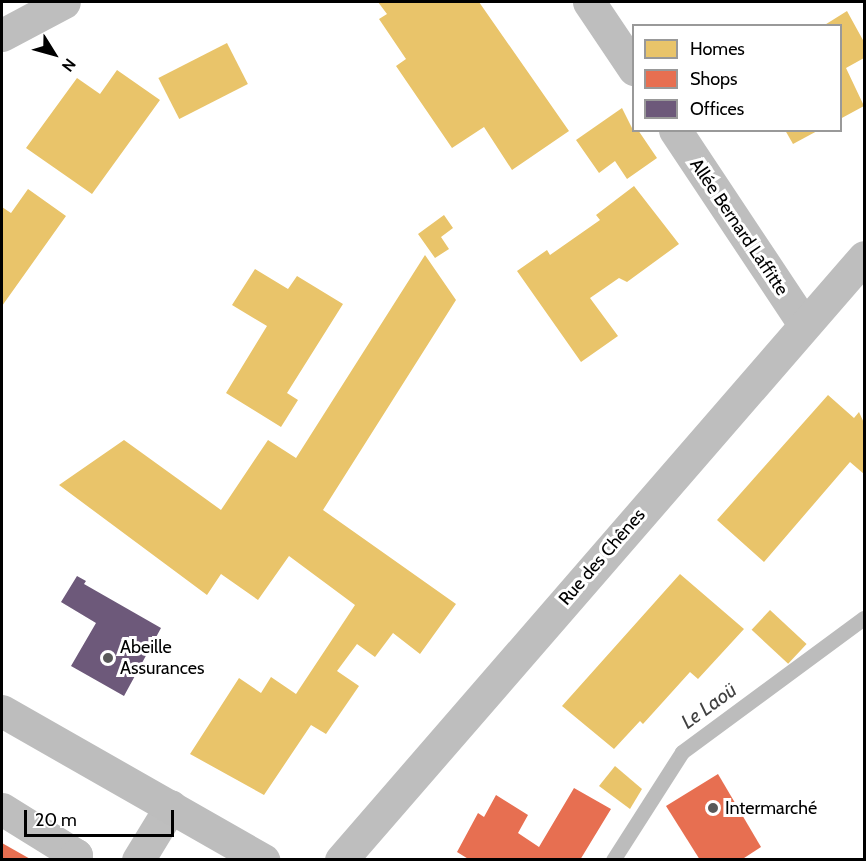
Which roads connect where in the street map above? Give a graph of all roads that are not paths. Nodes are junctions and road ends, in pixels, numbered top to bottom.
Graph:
1 (64, 2) edge
2 (589, 2) edge
3 (2, 35) edge
4 (632, 67) edge
5 (676, 132) edge
6 (864, 257) edge
7 (804, 324) junction
8 (2, 711) edge
9 (171, 806) junction
10 (2, 809) edge
11 (73, 860) edge
12 (138, 860) edge
13 (264, 860) edge
14 (341, 860) edge

1 - 3 street
2 - 4 street
5 - 7 street, Allée Bernard Laffitte
6 - 7 street, Rue des Chênes
7 - 14 street, Rue des Chênes
8 - 9 main road
9 - 12 street
9 - 13 main road
10 - 11 street

